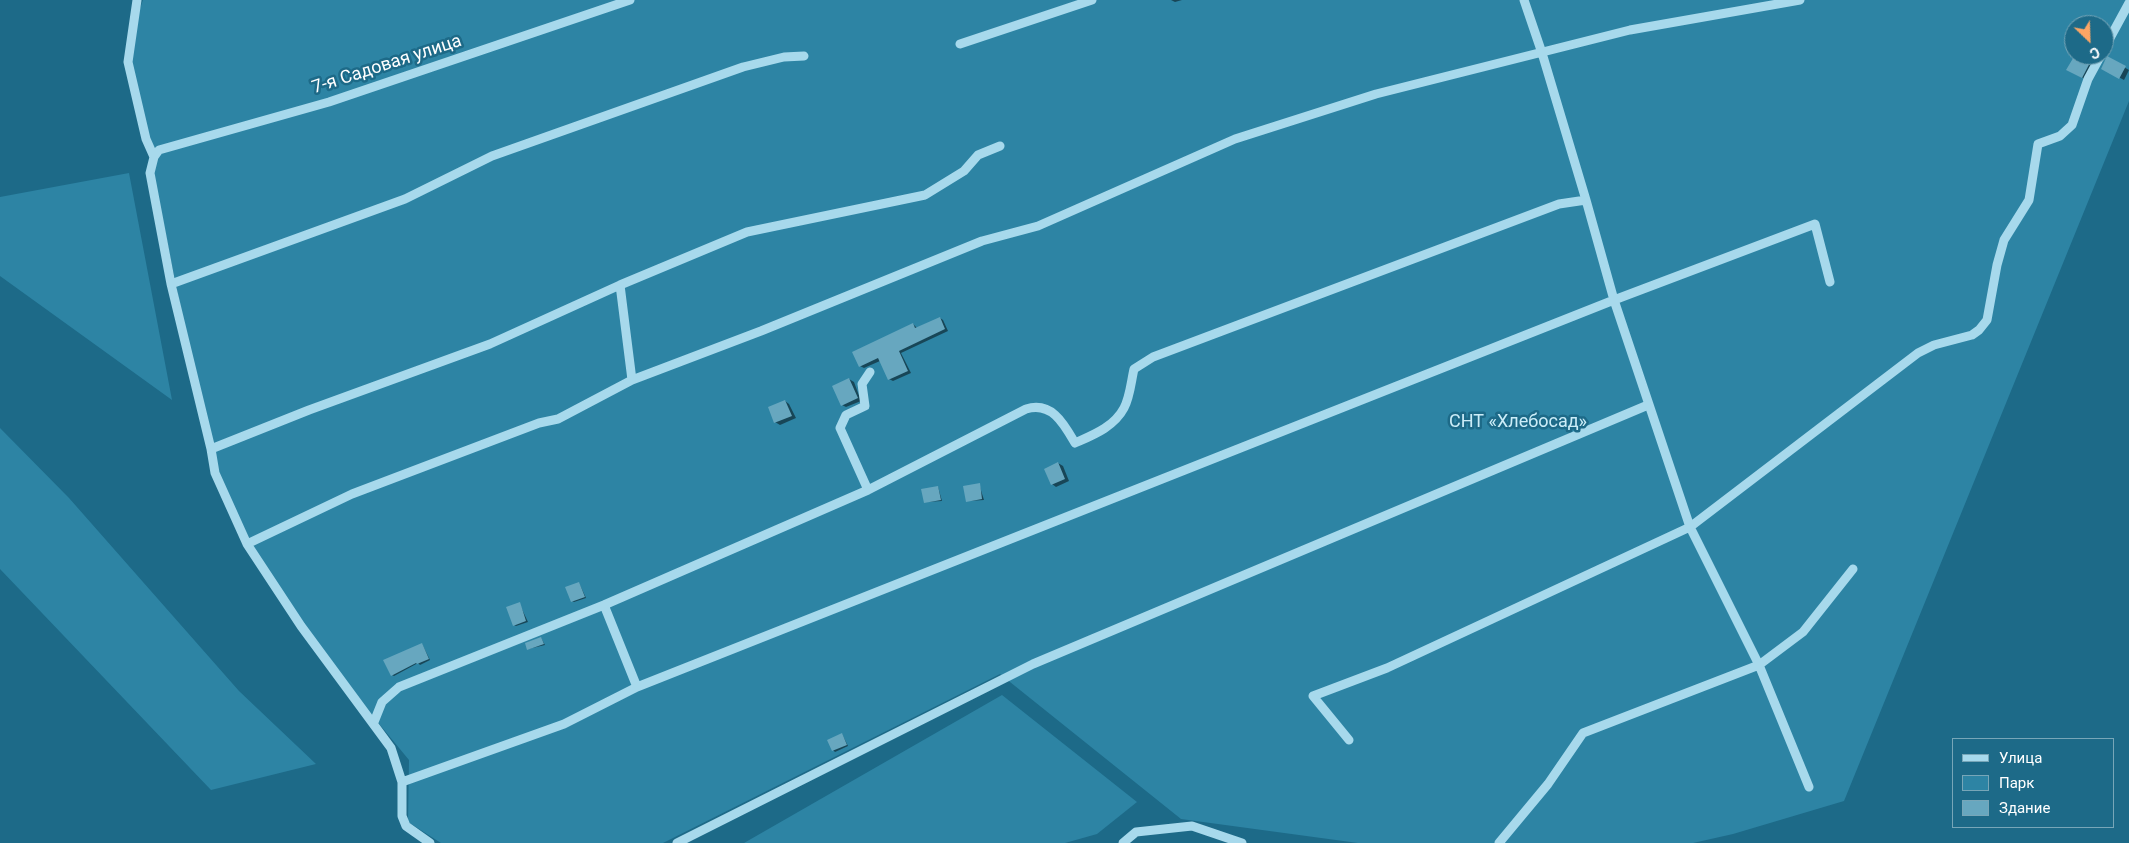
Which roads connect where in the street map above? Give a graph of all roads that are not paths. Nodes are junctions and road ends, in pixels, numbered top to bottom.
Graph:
1 (137, 0) edge
2 (630, 0) edge
3 (1092, 0) edge
4 (1524, 0) edge
5 (1800, 0) edge
6 (2129, 3) edge
7 (2114, 31) edge
8 (960, 44) dead end
9 (1542, 53) junction
10 (804, 56) dead end
11 (2096, 65) edge
12 (1000, 146) dead end
13 (154, 157) junction
14 (1586, 200) junction
15 (1830, 282) dead end
16 (172, 284) junction
17 (620, 285) junction
18 (1614, 300) junction
19 (870, 372) dead end
20 (632, 380) junction
21 (1648, 405) junction
22 (211, 449) junction
23 (868, 490) junction
24 (1690, 527) junction
25 (247, 544) junction
26 (1853, 569) dead end
27 (604, 605) junction
28 (1759, 665) junction
29 (637, 687) junction
30 (374, 722) junction
31 (1349, 740) dead end
32 (402, 782) junction
33 (1809, 786) dead end
34 (430, 843) edge
35 (677, 843) edge
36 (1122, 843) edge
37 (1242, 843) edge
38 (1499, 843) edge

1 - 13 lane
2 - 13 lane, 7-я Садовая улица
3 - 8 lane
4 - 9 lane
5 - 9 lane
6 - 7 lane
9 - 14 lane
9 - 20 lane
10 - 16 lane
11 - 24 lane
12 - 17 lane
13 - 16 lane
14 - 18 lane
14 - 23 lane
15 - 18 lane
16 - 22 lane
17 - 20 lane
17 - 22 lane
18 - 21 lane
18 - 29 lane
19 - 23 lane
20 - 25 lane
21 - 24 lane
21 - 35 lane
22 - 25 lane
23 - 27 lane
24 - 28 lane
24 - 31 lane
25 - 30 lane
26 - 28 lane
27 - 29 lane
27 - 30 lane
28 - 33 lane
28 - 38 lane
29 - 32 lane
30 - 32 lane
32 - 34 lane
36 - 37 lane

